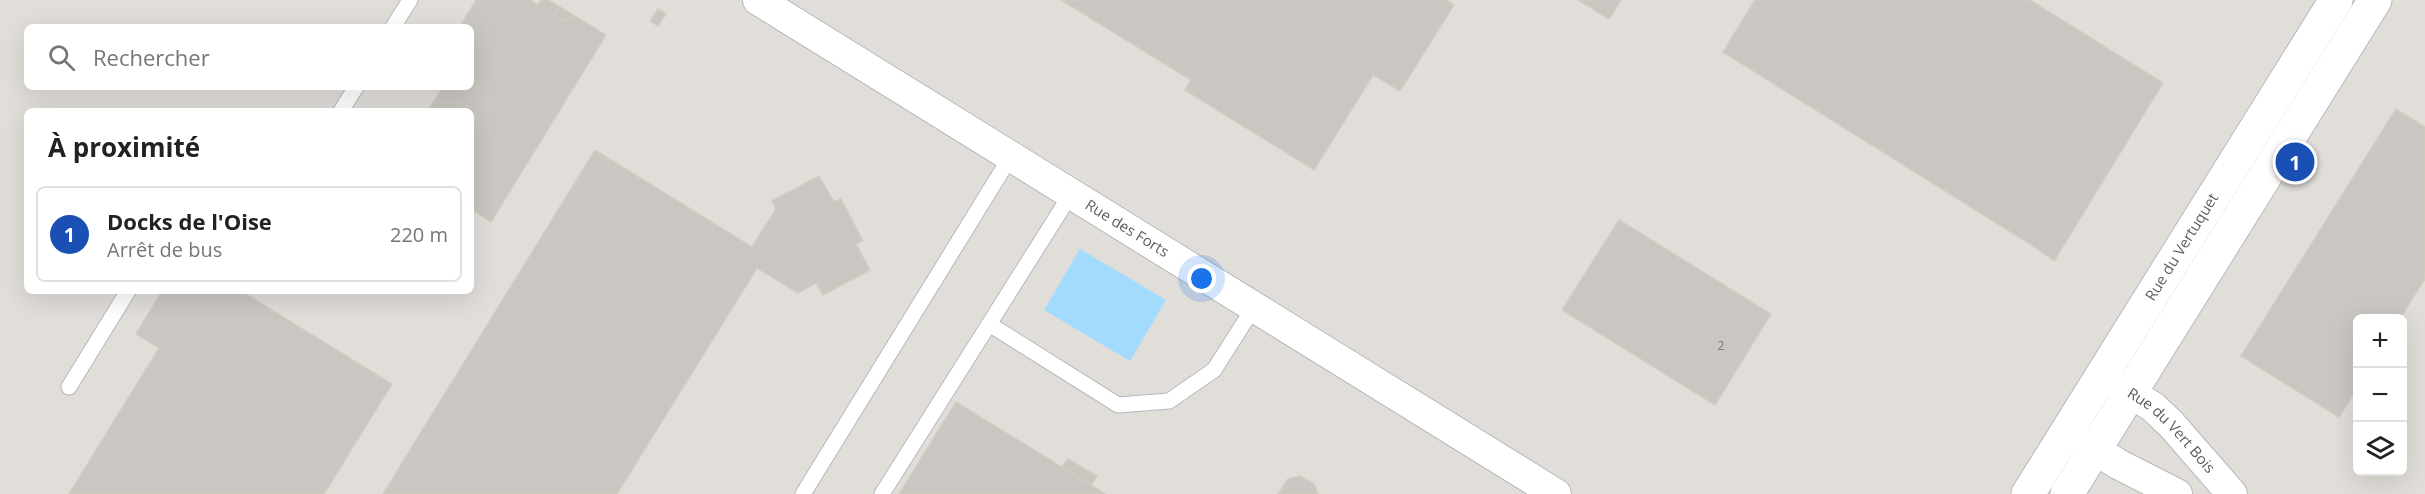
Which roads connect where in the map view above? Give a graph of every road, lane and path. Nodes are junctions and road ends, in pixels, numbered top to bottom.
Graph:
1 (410, 0) edge
2 (758, 0) edge
3 (2336, 0) edge
4 (2375, 0) edge
5 (395, 24) edge
6 (354, 90) edge
7 (343, 108) edge
8 (1011, 156) junction
9 (1071, 194) junction
10 (127, 294) edge
11 (1254, 307) junction
12 (989, 324) junction
13 (2102, 376) junction
14 (69, 387) dead end
15 (2129, 393) junction
16 (2067, 432) junction
17 (2095, 449) junction
18 (803, 494) edge
19 (882, 494) edge
20 (1556, 494) edge
21 (2028, 494) edge
22 (2067, 494) edge
23 (2177, 494) edge
24 (2232, 494) edge

1 - 5 lane
2 - 8 street, Rue des Forts
3 - 13 street, Rue du Vertuquet
4 - 15 street, Rue du Vertuquet
6 - 7 lane
8 - 9 street, Rue des Forts
8 - 18 lane
9 - 11 street, Rue des Forts
9 - 12 lane
10 - 14 lane
11 - 12 lane
11 - 20 street, Rue des Forts
12 - 19 lane
13 - 15 street, Rue du Vert Bois
13 - 16 street, Rue du Vertuquet
15 - 17 street, Rue du Vertuquet
15 - 24 street, Rue du Vert Bois
16 - 17 street
16 - 21 street, Rue du Vertuquet
17 - 22 street, Rue du Vertuquet
17 - 23 street

